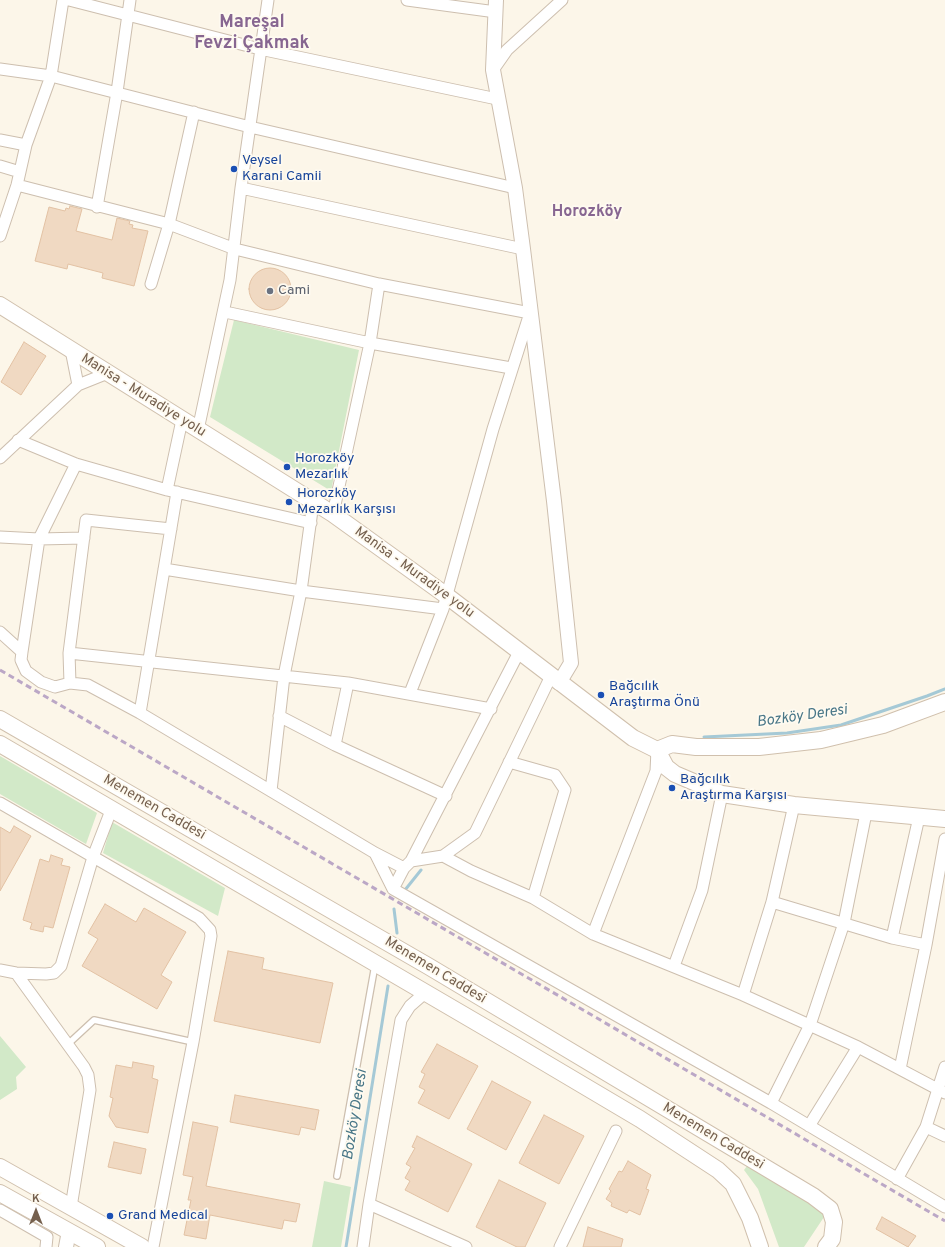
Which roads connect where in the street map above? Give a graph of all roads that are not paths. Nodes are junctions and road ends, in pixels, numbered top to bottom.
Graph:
1 (62, 0) edge
2 (69, 0) edge
3 (130, 0) edge
4 (268, 0) edge
5 (407, 0) edge
6 (562, 0) edge
7 (463, 4) edge
8 (496, 6) edge
9 (126, 16) junction
10 (260, 49) junction
11 (0, 69) edge
12 (493, 70) junction
13 (51, 76) junction
14 (117, 92) junction
15 (497, 99) junction
16 (194, 112) junction
17 (250, 127) junction
18 (0, 140) edge
19 (26, 145) junction
20 (0, 166) edge
21 (20, 172) junction
22 (16, 185) junction
23 (241, 188) junction
24 (515, 188) junction
25 (97, 207) junction
26 (169, 224) junction
27 (0, 236) edge
28 (235, 249) junction
29 (523, 250) junction
30 (151, 284) dead end
31 (379, 284) junction
32 (0, 305) edge
33 (225, 312) junction
34 (530, 313) junction
35 (370, 343) junction
36 (70, 350) junction
37 (511, 368) junction
38 (108, 373) junction
39 (78, 385) junction
40 (182, 420) junction
41 (198, 430) junction
42 (18, 440) junction
43 (0, 458) edge
44 (76, 464) junction
45 (172, 491) junction
46 (313, 503) junction
47 (333, 514) junction
48 (311, 523) junction
49 (171, 529) junction
50 (0, 537) edge
51 (84, 538) junction
52 (39, 539) junction
53 (164, 568) junction
54 (301, 591) junction
55 (445, 603) junction
56 (0, 632) edge
57 (22, 652) junction
58 (520, 652) junction
59 (69, 653) junction
60 (147, 660) junction
61 (284, 676) junction
62 (555, 679) junction
63 (70, 683) junction
64 (348, 683) junction
65 (410, 693) junction
66 (945, 702) edge
67 (491, 709) junction
68 (140, 712) junction
69 (279, 716) junction
70 (0, 719) edge
71 (0, 744) edge
72 (335, 745) junction
73 (657, 750) junction
74 (509, 762) junction
75 (271, 791) junction
76 (722, 794) junction
77 (446, 796) junction
78 (0, 803) edge
79 (794, 806) junction
80 (112, 808) junction
81 (866, 813) junction
82 (919, 817) junction
83 (945, 819) edge
84 (945, 839) edge
85 (375, 853) junction
86 (443, 856) junction
87 (93, 857) junction
88 (408, 864) junction
89 (393, 889) junction
90 (533, 898) junction
91 (772, 902) junction
92 (844, 923) junction
93 (593, 934) junction
94 (892, 938) junction
95 (926, 945) junction
96 (376, 963) junction
97 (674, 966) junction
98 (0, 970) edge
99 (16, 973) junction
100 (426, 992) junction
101 (743, 995) junction
102 (810, 1025) junction
103 (193, 1042) junction
104 (67, 1045) junction
105 (858, 1047) junction
106 (945, 1067) edge
107 (900, 1069) junction
108 (942, 1092) edge
109 (771, 1103) junction
110 (809, 1126) junction
111 (926, 1127) junction
112 (616, 1131) dead end
113 (945, 1136) edge
114 (0, 1168) edge
115 (337, 1176) dead end
116 (897, 1179) junction
117 (0, 1193) edge
118 (369, 1204) junction
119 (71, 1207) junction
120 (945, 1207) edge
121 (0, 1210) edge
122 (69, 1231) junction
123 (46, 1247) edge
124 (66, 1247) edge
125 (97, 1247) edge
126 (142, 1247) edge
127 (153, 1247) edge
128 (363, 1247) edge
129 (466, 1247) edge
130 (560, 1247) edge
131 (760, 1247) edge
132 (826, 1247) edge

1 - 13 street
2 - 9 street
3 - 9 street
4 - 10 street
5 - 7 street
6 - 12 street
7 - 8 street
8 - 12 street
9 - 10 street
9 - 14 street
10 - 15 street
10 - 17 street
11 - 13 street
12 - 15 street
13 - 14 street
13 - 19 street
14 - 16 street
14 - 25 street
15 - 24 street
16 - 17 street
16 - 26 street
17 - 23 street
17 - 24 street
18 - 19 street
19 - 21 street
20 - 21 street
21 - 22 street
22 - 25 street
22 - 27 street
23 - 28 street
23 - 29 street
24 - 29 street
25 - 26 street
26 - 28 street
26 - 30 street
28 - 31 street
28 - 33 street
29 - 34 street
31 - 34 street
31 - 35 street
32 - 36 main road, Manisa - Muradiye yolu
33 - 35 street
33 - 41 street
34 - 37 street
34 - 62 street
35 - 37 street
35 - 47 street
36 - 38 main road, Manisa - Muradiye yolu
36 - 39 street
37 - 55 street
38 - 39 street
38 - 40 main road, Manisa - Muradiye yolu
39 - 42 street
40 - 41 main road, Manisa - Muradiye yolu
40 - 45 street
41 - 46 main road, Manisa - Muradiye yolu
42 - 43 street
42 - 44 street
44 - 45 street
44 - 52 street
45 - 48 street
45 - 49 street
46 - 47 main road, Manisa - Muradiye yolu
46 - 48 street
47 - 55 main road, Manisa - Muradiye yolu
48 - 54 street
49 - 51 street
49 - 53 street
50 - 52 street
51 - 52 street
51 - 59 street
52 - 57 street
53 - 54 street
53 - 60 street
54 - 55 street
54 - 61 street
55 - 58 main road, Manisa - Muradiye yolu
55 - 65 street
56 - 57 street
57 - 63 street
58 - 62 main road, Manisa - Muradiye yolu
58 - 67 street
59 - 60 street
59 - 63 street
60 - 61 street
60 - 68 street
61 - 64 street
61 - 69 street
62 - 73 main road, Manisa - Muradiye yolu
62 - 74 street
63 - 68 street
64 - 65 street
64 - 72 street
65 - 67 street
66 - 73 main road
67 - 77 street
68 - 75 street
69 - 72 street
69 - 75 street
70 - 132 main road, Menemen Caddesi
71 - 80 main road, Menemen Caddesi
72 - 77 street
73 - 76 main road
73 - 93 street
74 - 86 street
74 - 90 street
75 - 85 street
76 - 79 main road
76 - 97 street
77 - 88 street
78 - 87 street
79 - 81 main road
79 - 91 street
80 - 87 street
80 - 96 main road, Menemen Caddesi
81 - 82 main road
81 - 92 street
82 - 83 main road
82 - 94 street
84 - 95 street
85 - 88 street
85 - 89 street
86 - 88 street
86 - 90 street
87 - 99 street
87 - 103 street
88 - 89 street
89 - 109 street
90 - 93 street
91 - 92 street
91 - 101 street
92 - 94 street
92 - 102 street
93 - 97 street
94 - 95 street
95 - 107 street
96 - 100 main road, Menemen Caddesi
96 - 115 lane
97 - 101 street
98 - 99 street
99 - 104 street
100 - 118 street
100 - 131 main road, Menemen Caddesi
101 - 102 street
102 - 105 street
102 - 109 street
103 - 104 lane
103 - 127 street
104 - 119 street
105 - 107 street
105 - 110 street
106 - 108 street
107 - 108 street
108 - 111 street
109 - 110 street
110 - 116 street
111 - 113 street
111 - 116 street
112 - 130 street
114 - 119 main road
116 - 120 street
117 - 122 main road
118 - 128 street
118 - 129 street
119 - 126 main road
121 - 123 street
122 - 124 street
122 - 125 main road

